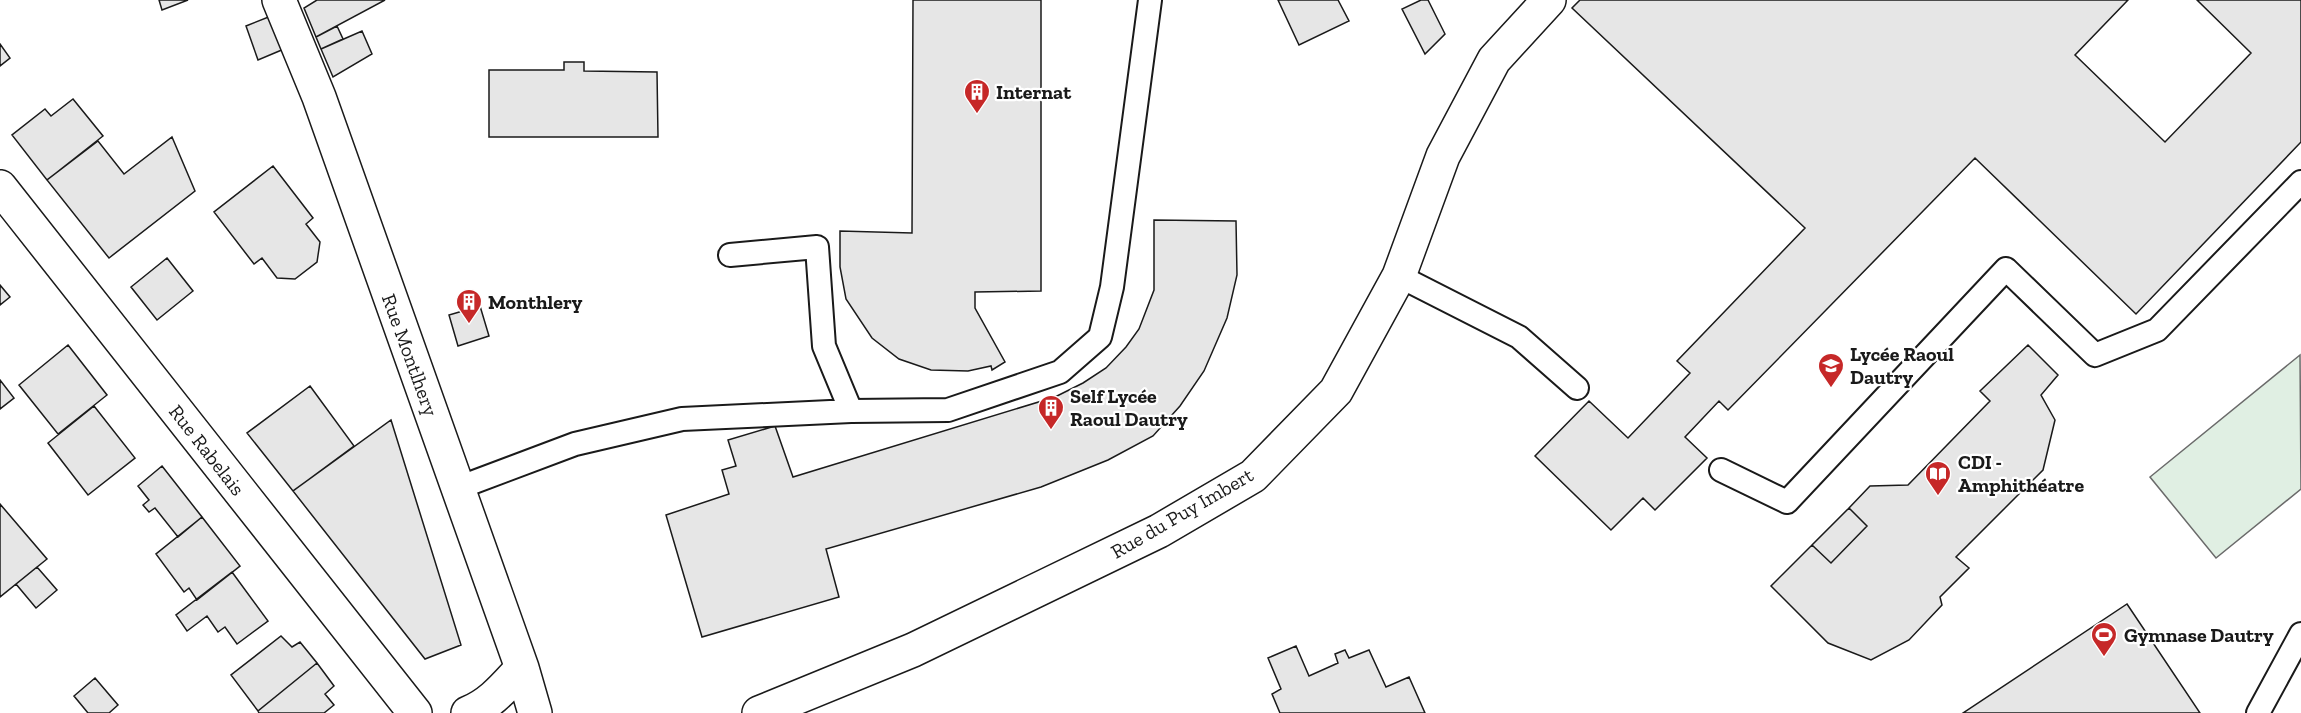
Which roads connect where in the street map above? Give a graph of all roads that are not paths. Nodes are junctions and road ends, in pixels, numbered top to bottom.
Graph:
1 (279, 0) edge
2 (1150, 0) edge
3 (1549, 0) edge
4 (2301, 182) edge
5 (0, 187) edge
6 (730, 255) dead end
7 (1399, 276) junction
8 (1577, 388) dead end
9 (851, 411) junction
10 (1721, 471) dead end
11 (458, 488) junction
12 (2301, 634) edge
13 (522, 668) junction
14 (415, 713) edge
15 (468, 713) edge
16 (535, 713) edge
17 (759, 713) edge
18 (2258, 713) edge

1 - 11 street, Rue Montlhery
2 - 9 lane
3 - 7 street, Rue du Puy Imbert
4 - 10 lane
5 - 14 street, Rue Rabelais
6 - 9 lane
7 - 8 lane
7 - 17 street, Rue du Puy Imbert
9 - 11 lane
11 - 13 street, Rue Montlhery
12 - 18 lane
13 - 15 street
13 - 16 street, Rue Montlhery

